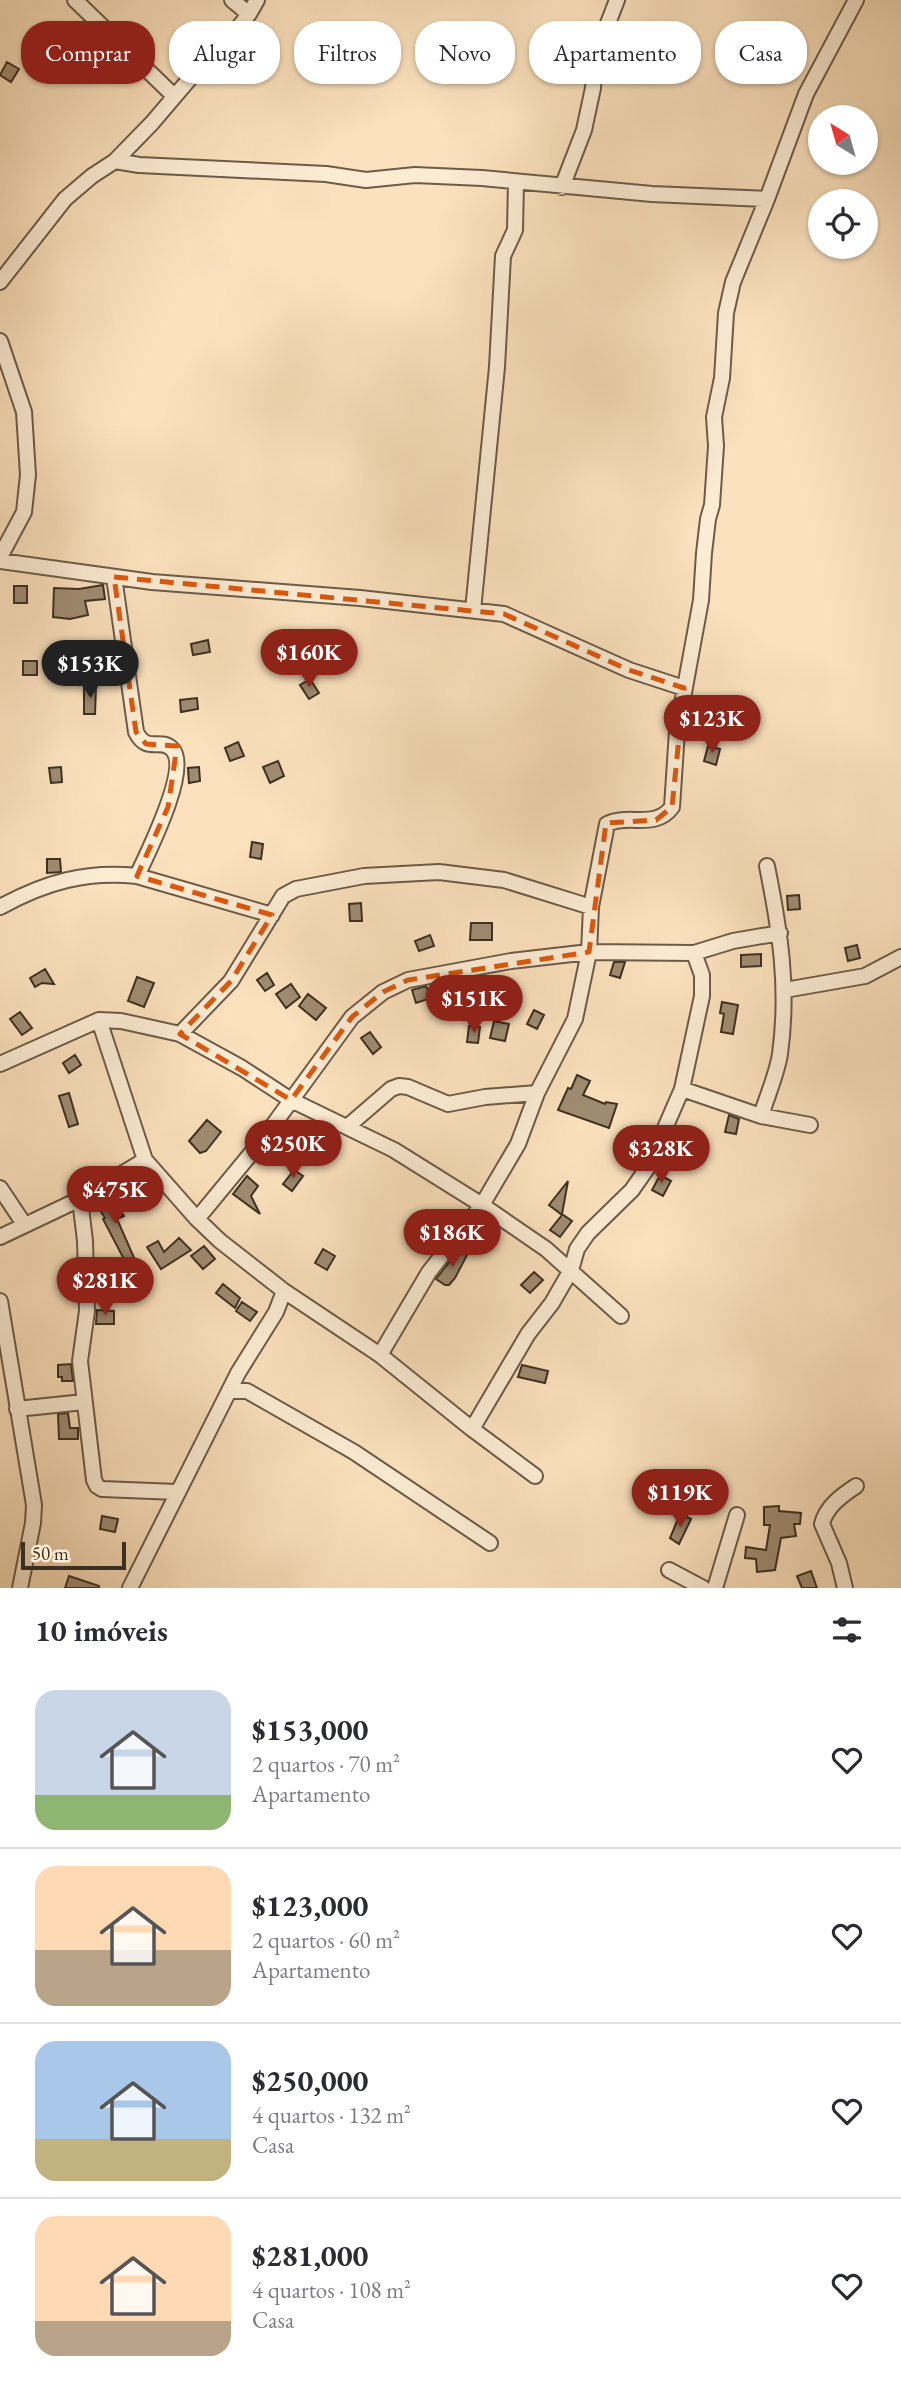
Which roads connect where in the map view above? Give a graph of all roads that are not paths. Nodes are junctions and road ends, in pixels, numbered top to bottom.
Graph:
1 (75, 0) edge
2 (232, 0) edge
3 (257, 0) edge
4 (617, 0) edge
5 (856, 0) edge
6 (248, 14) junction
7 (174, 96) junction
8 (115, 161) junction
9 (516, 182) junction
10 (562, 187) junction
11 (767, 199) junction
12 (0, 282) edge
13 (0, 341) edge
14 (0, 559) edge
15 (114, 578) junction
16 (473, 610) junction
17 (684, 688) junction
18 (767, 866) dead end
19 (137, 876) junction
20 (0, 907) edge
21 (591, 907) junction
22 (272, 915) junction
23 (780, 933) junction
24 (589, 952) junction
25 (694, 953) junction
26 (901, 957) edge
27 (785, 990) junction
28 (99, 1020) junction
29 (180, 1034) junction
30 (0, 1064) edge
31 (682, 1089) junction
32 (537, 1093) junction
33 (291, 1100) junction
34 (761, 1116) junction
35 (810, 1125) dead end
36 (347, 1127) junction
37 (145, 1160) junction
38 (0, 1188) edge
39 (80, 1199) junction
40 (482, 1205) junction
41 (197, 1219) junction
42 (24, 1224) junction
43 (0, 1237) edge
44 (570, 1270) junction
45 (284, 1291) junction
46 (0, 1301) edge
47 (621, 1316) dead end
48 (380, 1355) junction
49 (238, 1373) junction
50 (229, 1391) junction
51 (247, 1391) junction
52 (84, 1402) junction
53 (18, 1409) junction
54 (472, 1429) junction
55 (536, 1476) dead end
56 (856, 1486) dead end
57 (177, 1492) junction
58 (737, 1515) dead end
59 (490, 1543) dead end
60 (669, 1570) dead end
61 (20, 1588) edge
62 (130, 1588) edge
63 (702, 1588) edge
64 (715, 1588) edge
65 (845, 1588) edge

1 - 7 street
2 - 6 street
3 - 6 street
4 - 10 street
5 - 11 street
6 - 7 street
7 - 8 street
8 - 9 street
8 - 12 street
9 - 10 street
9 - 16 street
10 - 11 street
11 - 17 street
13 - 14 street
14 - 15 street
15 - 16 street
15 - 19 street
16 - 17 street
17 - 21 street
18 - 23 street
19 - 20 street
19 - 22 street
21 - 22 street
21 - 24 street
22 - 29 street
23 - 25 street
23 - 27 street
24 - 25 street
24 - 32 street
24 - 33 street
25 - 31 street
26 - 27 street
27 - 34 street
28 - 29 street
28 - 30 street
28 - 37 street
29 - 33 street
31 - 34 street
31 - 44 street
32 - 36 street
32 - 40 street
33 - 36 street
33 - 41 street
34 - 35 street
36 - 40 street
37 - 39 street
37 - 41 street
38 - 42 street
39 - 42 street
39 - 52 street
40 - 44 street
40 - 48 street
41 - 45 street
42 - 43 street
44 - 47 street
44 - 54 street
45 - 48 street
45 - 49 street
46 - 53 street
48 - 54 street
49 - 50 street
49 - 51 street
50 - 51 street
50 - 57 street
51 - 59 street
52 - 53 street
52 - 57 street
53 - 61 street
54 - 55 street
56 - 65 street
57 - 62 street
58 - 64 street
60 - 63 street

